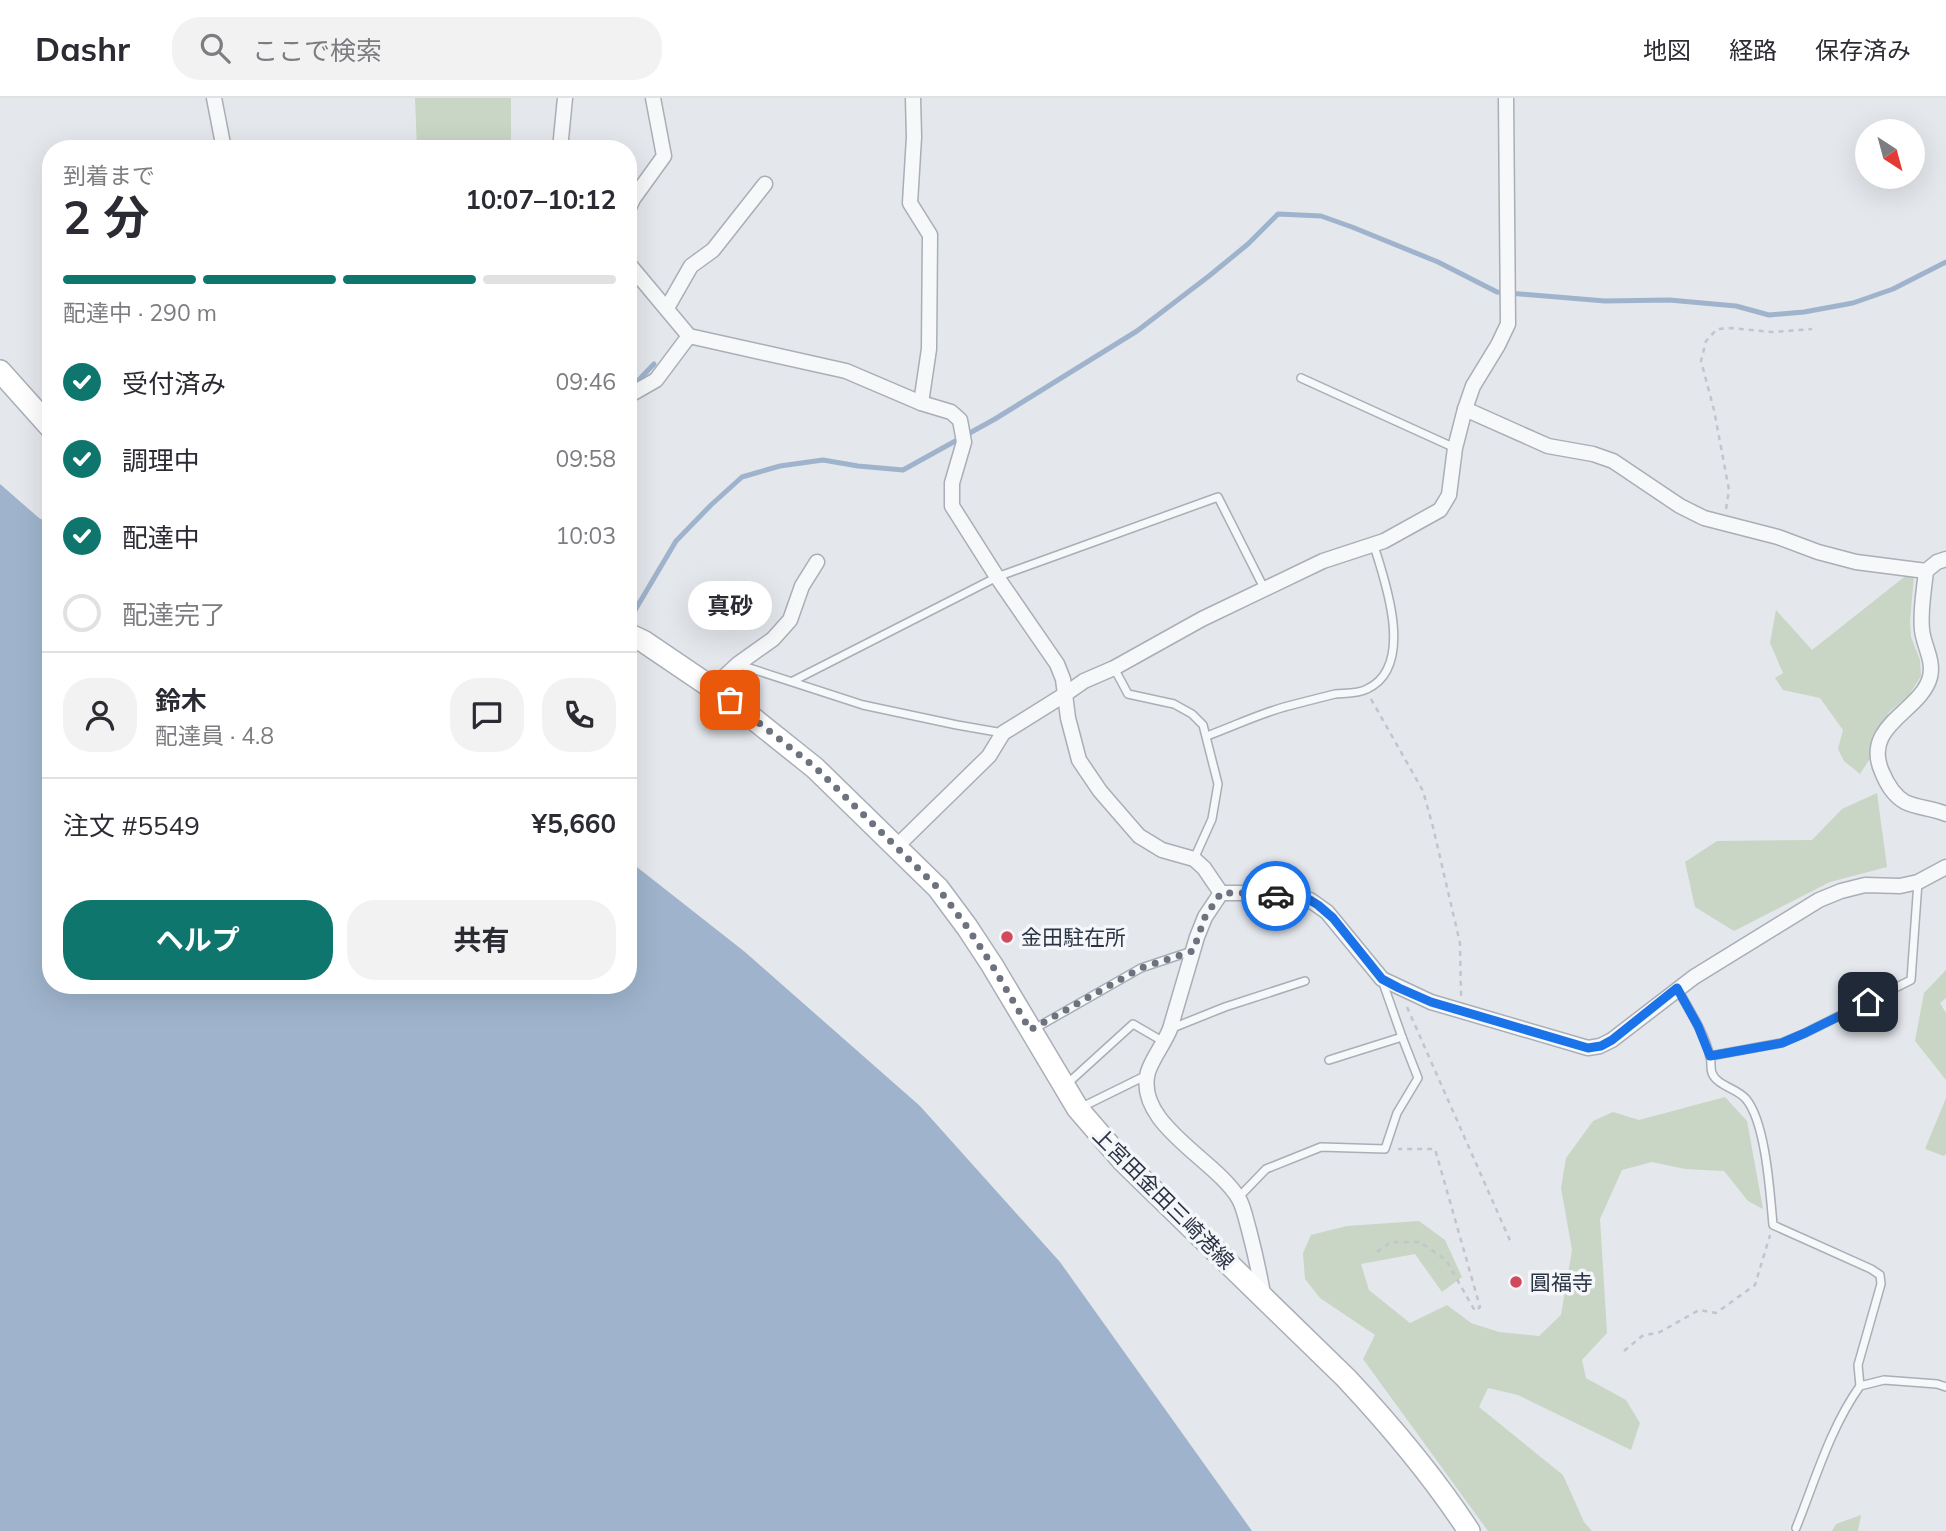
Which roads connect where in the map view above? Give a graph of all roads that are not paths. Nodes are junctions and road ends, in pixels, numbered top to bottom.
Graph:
1 (214, 98) edge
2 (565, 98) edge
3 (653, 98) edge
4 (913, 98) edge
5 (1506, 98) edge
6 (222, 140) edge
7 (561, 140) edge
8 (765, 184) dead end
9 (637, 193) edge
10 (637, 273) edge
11 (667, 308) junction
12 (689, 336) junction
13 (0, 371) edge
14 (1301, 377) dead end
15 (637, 391) edge
16 (921, 403) junction
17 (1465, 409) junction
18 (42, 418) edge
19 (1455, 448) junction
20 (1374, 546) junction
21 (1946, 559) edge
22 (817, 562) dead end
23 (1926, 571) junction
24 (997, 577) junction
25 (1265, 590) junction
26 (637, 640) edge
27 (737, 664) junction
28 (1114, 668) junction
29 (793, 681) junction
30 (712, 688) junction
31 (1064, 695) junction
32 (1003, 733) junction
33 (1207, 736) junction
34 (1946, 814) edge
35 (896, 847) junction
36 (1194, 859) junction
37 (1946, 867) edge
38 (1918, 882) junction
39 (1221, 893) junction
40 (1193, 951) junction
41 (1382, 979) junction
42 (1305, 981) dead end
43 (1677, 988) junction
44 (1030, 1030) junction
45 (1167, 1036) junction
46 (1402, 1037) junction
47 (1710, 1056) junction
48 (1329, 1060) dead end
49 (1147, 1075) junction
50 (1064, 1087) junction
51 (1078, 1109) junction
52 (1238, 1198) junction
53 (1264, 1299) junction
54 (1860, 1386) junction
55 (1946, 1387) edge
56 (1796, 1528) dead end
57 (1469, 1531) edge

1 - 6 street
2 - 7 street
3 - 9 street
4 - 16 street
5 - 17 street
8 - 11 street
10 - 11 street
11 - 12 street
12 - 15 street
12 - 16 street
13 - 18 main road
14 - 19 lane
16 - 24 street
17 - 19 street
17 - 23 street
19 - 20 street
20 - 25 street
20 - 33 lane
21 - 23 street
22 - 27 street
23 - 34 street
24 - 25 lane
24 - 29 lane
24 - 31 street
25 - 28 street
26 - 30 main road, 上宮田金田三崎港線
27 - 29 lane
27 - 30 street
28 - 31 street
28 - 33 lane
29 - 32 lane
30 - 35 main road, 上宮田金田三崎港線
31 - 32 street
31 - 36 street
32 - 35 street
33 - 36 lane
35 - 44 main road, 上宮田金田三崎港線
36 - 39 street
37 - 38 street
38 - 43 street
38 - 47 lane
39 - 40 street
39 - 41 street
40 - 44 lane
40 - 45 street
41 - 43 street
41 - 46 lane
42 - 45 lane
43 - 47 lane
44 - 50 main road, 上宮田金田三崎港線
45 - 49 street
45 - 50 lane
46 - 48 lane
46 - 52 lane
47 - 54 lane
49 - 51 lane
49 - 52 street
50 - 51 main road, 上宮田金田三崎港線
51 - 53 main road, 上宮田金田三崎港線
52 - 53 street
53 - 57 main road, 上宮田金田三崎港線
54 - 55 lane
54 - 56 lane

